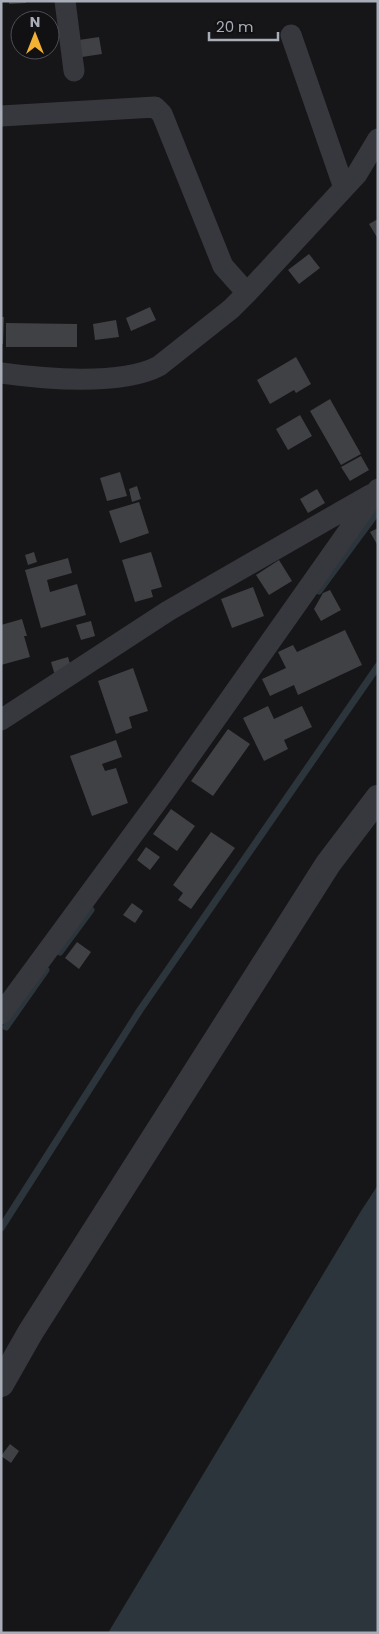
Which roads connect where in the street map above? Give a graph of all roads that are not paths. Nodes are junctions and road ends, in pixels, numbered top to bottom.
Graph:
1 (65, 1) edge
2 (291, 35) dead end
3 (74, 71) dead end
4 (1, 116) edge
5 (378, 139) edge
6 (344, 188) junction
7 (247, 293) junction
8 (1, 374) edge
9 (376, 491) edge
10 (1, 720) edge
11 (378, 798) edge
12 (1, 1014) edge
13 (1, 1384) edge

1 - 3 street
2 - 6 street
4 - 7 street
5 - 6 street
6 - 7 street
7 - 8 street
9 - 10 street
9 - 12 street
11 - 13 street

